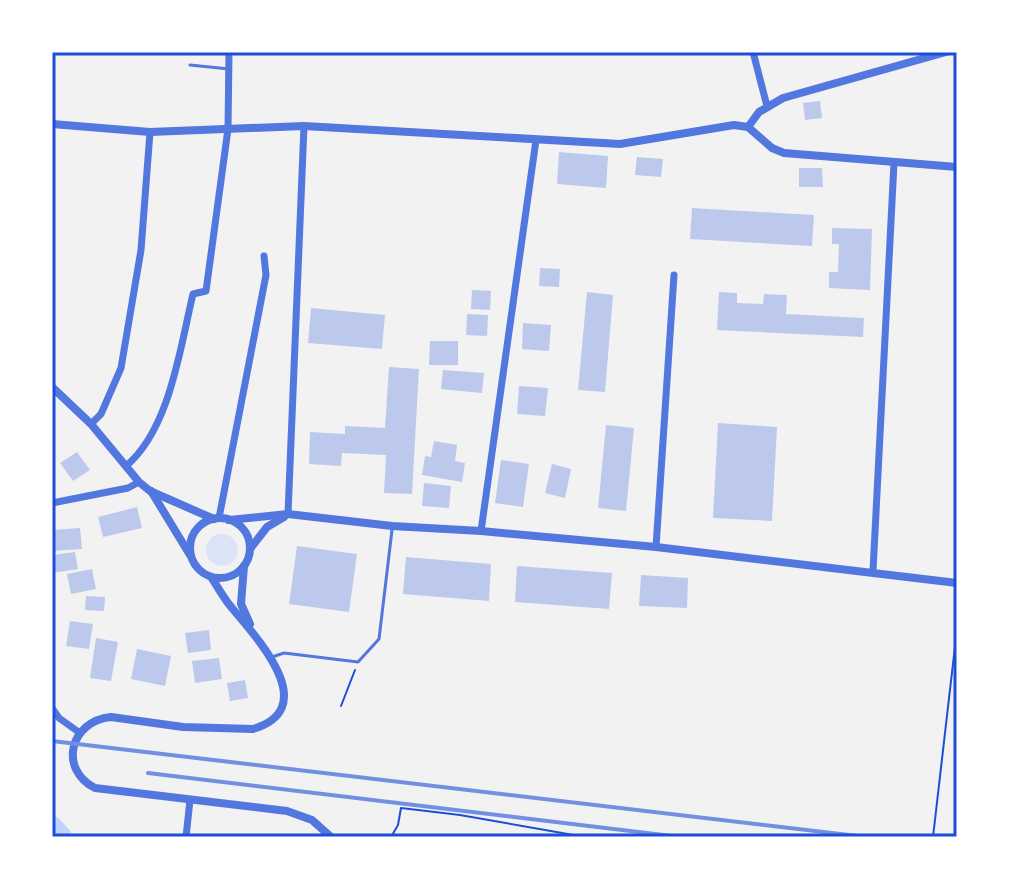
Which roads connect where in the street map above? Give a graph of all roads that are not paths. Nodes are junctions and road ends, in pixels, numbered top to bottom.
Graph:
1 (229, 52) edge
2 (753, 52) edge
3 (946, 52) edge
4 (190, 65) dead end
5 (229, 69) junction
6 (767, 106) junction
7 (52, 124) edge
8 (304, 126) junction
9 (748, 127) junction
10 (228, 129) junction
11 (150, 132) junction
12 (536, 140) junction
13 (894, 163) junction
14 (957, 167) edge
15 (264, 256) dead end
16 (674, 275) dead end
17 (52, 387) edge
18 (91, 424) junction
19 (126, 466) junction
20 (139, 482) junction
21 (150, 491) junction
22 (52, 503) edge
23 (288, 514) junction
24 (221, 519) junction
25 (392, 526) junction
26 (481, 531) junction
27 (656, 547) junction
28 (250, 549) junction
29 (192, 558) junction
30 (244, 566) junction
31 (873, 571) junction
32 (211, 577) junction
33 (957, 583) edge
34 (256, 635) junction
35 (271, 657) junction
36 (52, 708) edge
37 (80, 733) junction
38 (190, 800) junction
39 (186, 837) edge
40 (331, 837) edge

1 - 5 street
2 - 6 street
3 - 6 street
4 - 5 lane
5 - 10 street
6 - 9 street
7 - 11 street
8 - 10 street
8 - 12 street
8 - 23 street
9 - 12 street
9 - 13 street
10 - 11 street
10 - 19 street
11 - 18 street
12 - 26 street
13 - 14 street
13 - 31 street
15 - 24 street
16 - 27 street
17 - 18 street
18 - 19 street
19 - 20 street
20 - 21 street
20 - 22 street
21 - 24 street
21 - 29 street
23 - 24 street
23 - 25 street
23 - 28 street
24 - 28 street
24 - 29 street
25 - 26 street
25 - 35 lane
26 - 27 street
27 - 31 street
28 - 30 street
29 - 32 street
30 - 32 street
30 - 34 street
31 - 33 street
32 - 34 street
34 - 35 street
35 - 37 street
36 - 37 street
37 - 38 street
38 - 39 street
38 - 40 street

